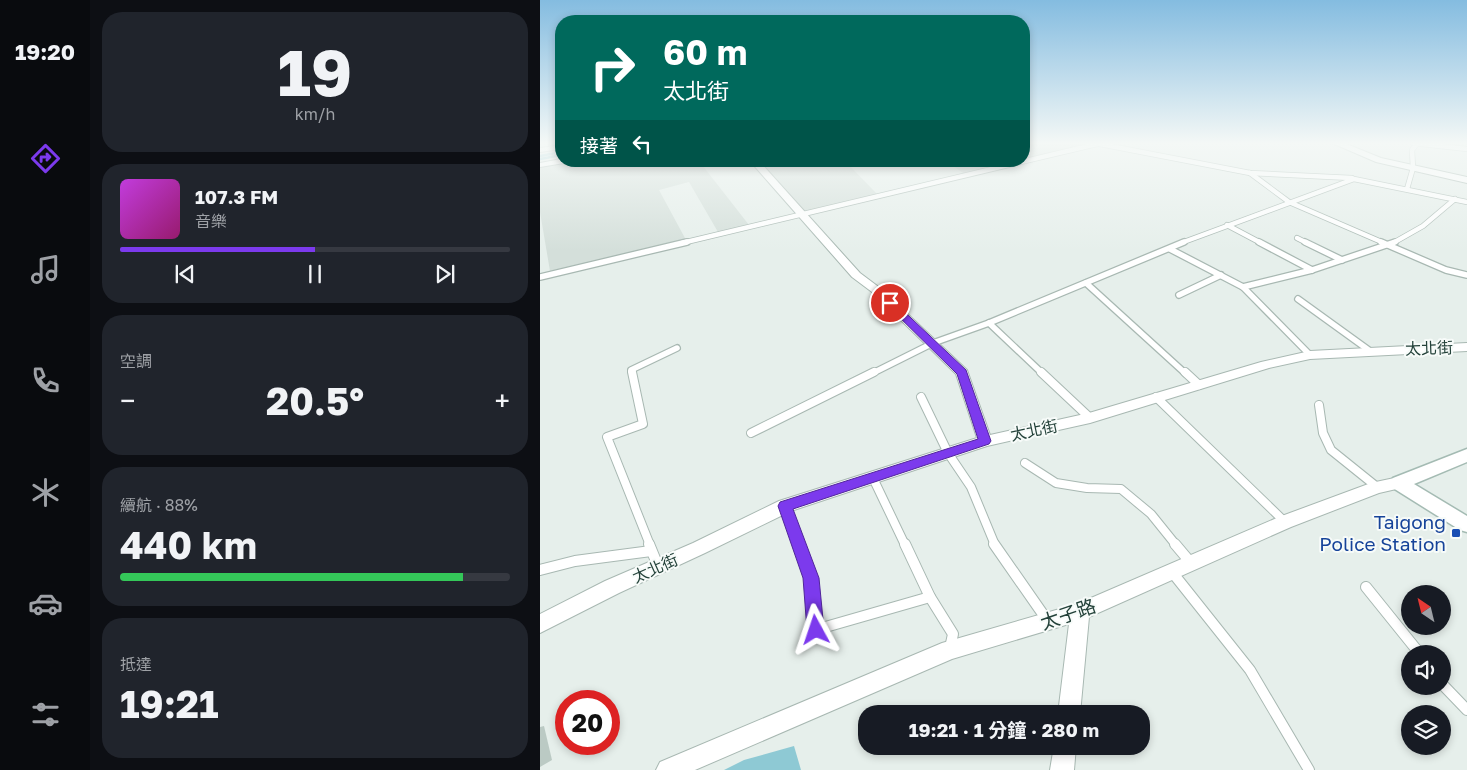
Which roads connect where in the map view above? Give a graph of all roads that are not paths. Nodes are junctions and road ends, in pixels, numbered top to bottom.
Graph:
1 (771, 179) edge
2 (952, 179) edge
3 (1258, 179) edge
4 (1351, 179) edge
5 (1358, 179) edge
6 (1410, 179) edge
7 (1407, 189) junction
8 (1455, 199) junction
9 (1289, 202) junction
10 (1467, 202) edge
11 (804, 215) junction
12 (1227, 225) junction
13 (1298, 238) dead end
14 (1390, 245) junction
15 (1170, 249) junction
16 (1342, 260) junction
17 (1312, 270) junction
18 (1221, 275) junction
19 (1467, 275) edge
20 (540, 277) edge
21 (1086, 283) junction
22 (1243, 288) junction
23 (1179, 295) dead end
24 (1298, 299) dead end
25 (989, 323) junction
26 (933, 343) junction
27 (1467, 347) edge
28 (677, 348) dead end
29 (1370, 351) junction
30 (1310, 355) junction
31 (1199, 385) junction
32 (1156, 397) junction
33 (921, 398) dead end
34 (1320, 405) dead end
35 (1090, 418) junction
36 (752, 433) dead end
37 (985, 441) junction
38 (948, 453) junction
39 (1467, 455) edge
40 (1025, 463) dead end
41 (872, 476) junction
42 (1400, 483) junction
43 (1377, 486) junction
44 (785, 506) junction
45 (1285, 522) junction
46 (1467, 524) edge
47 (652, 551) junction
48 (1192, 564) junction
49 (658, 566) junction
50 (540, 570) edge
51 (1172, 572) junction
52 (1366, 587) dead end
53 (930, 597) junction
54 (1080, 612) junction
55 (1048, 621) junction
56 (540, 624) edge
57 (1413, 645) edge
58 (950, 650) junction
59 (1451, 693) edge
60 (1070, 705) edge
61 (1467, 710) edge
62 (1064, 755) edge
63 (668, 770) edge
64 (1062, 770) edge
65 (1309, 770) edge

1 - 11 street
2 - 11 lane
3 - 9 lane
4 - 9 lane
5 - 7 lane
6 - 7 lane
7 - 8 lane
8 - 10 lane
8 - 14 lane
9 - 12 lane
9 - 14 lane
11 - 20 lane
11 - 26 street
12 - 15 lane
12 - 17 lane
13 - 16 lane
14 - 16 lane
14 - 19 lane
15 - 18 lane
15 - 21 lane
16 - 17 lane
17 - 22 lane
18 - 22 lane
18 - 23 lane
21 - 25 lane
21 - 31 lane
22 - 30 lane
24 - 29 lane
25 - 26 lane
25 - 35 lane
26 - 36 lane
26 - 37 street
27 - 29 street, 太北街
28 - 47 lane
29 - 30 street, 太北街
30 - 31 street, 太北街
31 - 32 street, 太北街
32 - 35 street, 太北街
32 - 45 lane
33 - 38 lane
34 - 43 lane
35 - 37 street, 太北街
37 - 38 street, 太北街
38 - 41 street, 太北街
38 - 55 lane
39 - 42 street, 太子路
40 - 48 lane
41 - 44 street, 太北街
41 - 53 lane
42 - 43 street, 太子路
42 - 46 street
43 - 45 street, 太子路
44 - 49 street, 太北街
44 - 53 lane
45 - 48 street, 太子路
47 - 49 lane
47 - 50 lane
48 - 51 street, 太子路
49 - 56 street, 太北街
51 - 54 street, 太子路
51 - 65 lane
52 - 57 lane
53 - 58 lane
54 - 55 street, 太子路
54 - 60 street
55 - 58 street, 太子路
58 - 63 street, 太子路
59 - 61 lane
62 - 64 street

